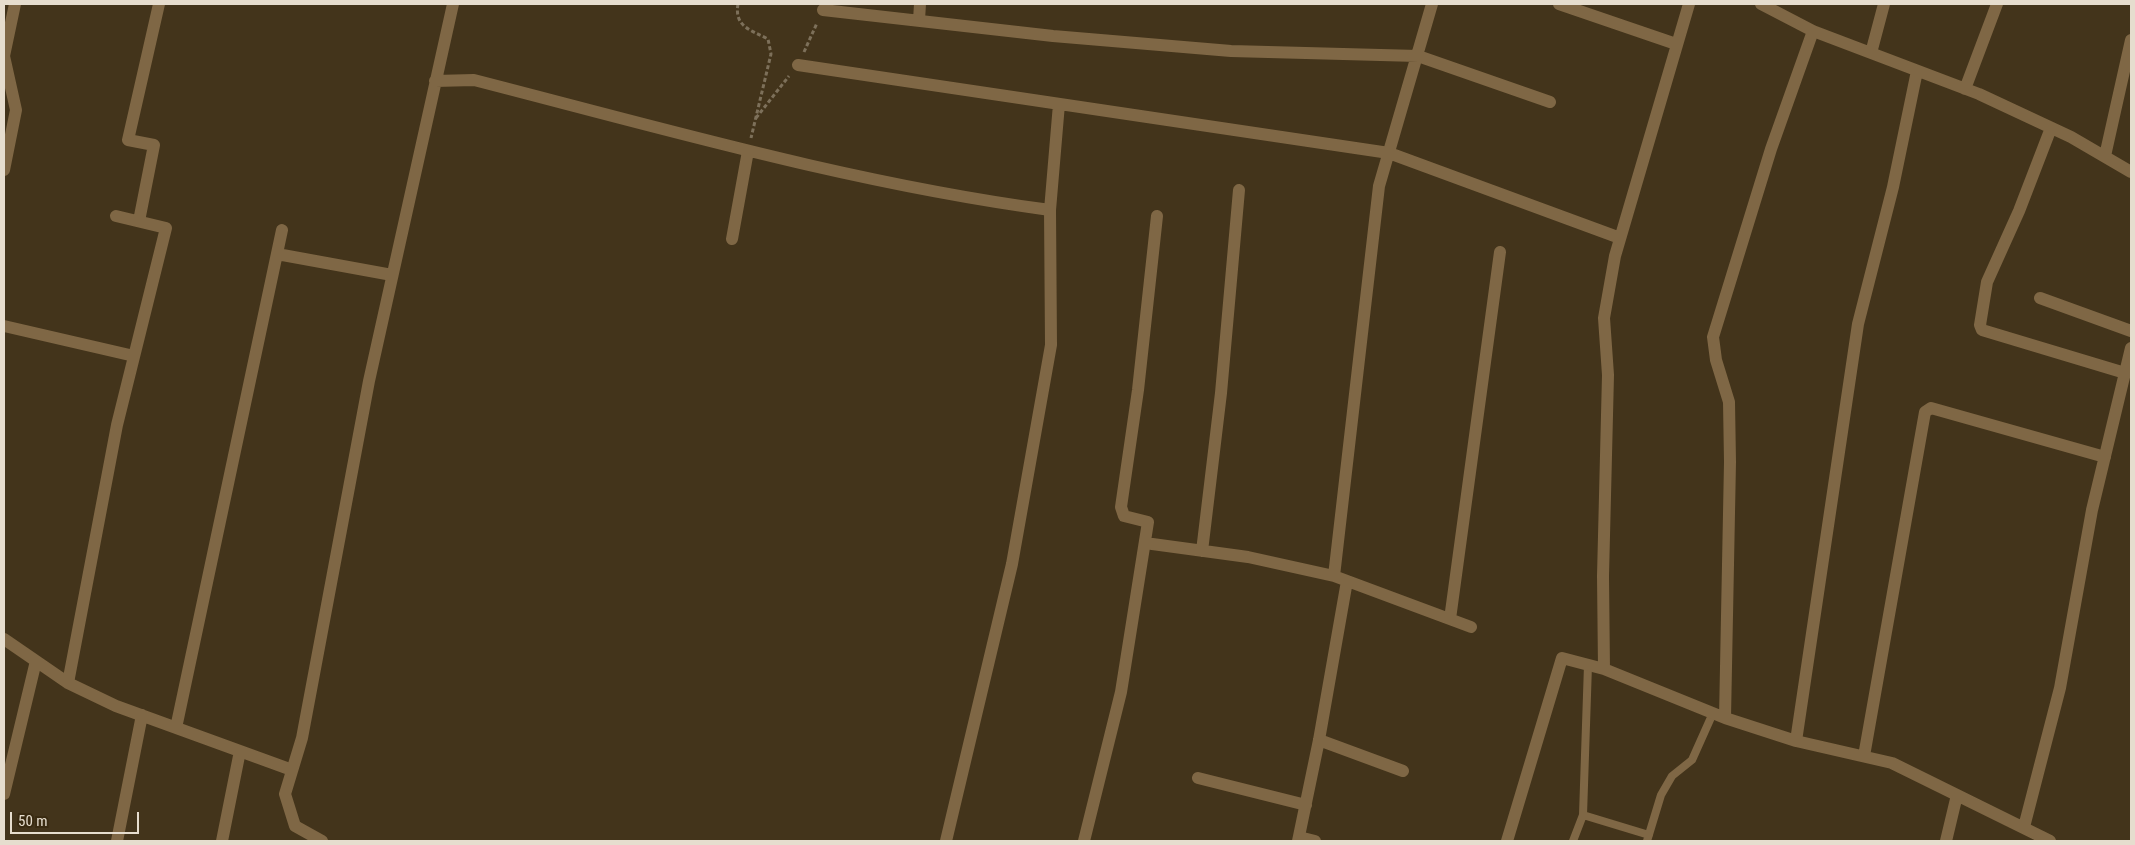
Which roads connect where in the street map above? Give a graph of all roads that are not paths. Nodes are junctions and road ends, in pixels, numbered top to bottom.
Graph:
1 (15, 4) edge
2 (159, 4) edge
3 (453, 4) edge
4 (920, 4) edge
5 (1432, 4) edge
6 (1559, 4) edge
7 (1688, 4) edge
8 (1761, 4) edge
9 (1884, 4) edge
10 (1997, 4) edge
11 (823, 10) dead end
12 (919, 20) junction
13 (1814, 31) junction
14 (2131, 40) edge
15 (1676, 44) junction
16 (1871, 52) junction
17 (1418, 56) junction
18 (798, 64) dead end
19 (1917, 71) junction
20 (435, 80) junction
21 (1965, 89) junction
22 (1550, 102) dead end
23 (1059, 104) junction
24 (2051, 128) junction
25 (748, 151) junction
26 (1389, 153) junction
27 (2105, 156) junction
28 (4, 170) edge
29 (2131, 172) edge
30 (1240, 190) dead end
31 (1050, 210) junction
32 (116, 216) dead end
33 (1157, 216) dead end
34 (139, 221) junction
35 (282, 230) dead end
36 (1620, 238) junction
37 (732, 239) dead end
38 (1500, 252) dead end
39 (277, 254) junction
40 (392, 275) junction
41 (2040, 298) dead end
42 (4, 326) edge
43 (2131, 331) edge
44 (2131, 348) edge
45 (134, 356) junction
46 (2125, 373) junction
47 (2105, 457) junction
48 (1145, 542) junction
49 (1202, 550) junction
50 (1334, 576) junction
51 (1347, 581) junction
52 (1450, 619) junction
53 (1471, 627) dead end
54 (4, 640) edge
55 (36, 661) junction
56 (1588, 665) junction
57 (1604, 669) junction
58 (68, 683) junction
59 (142, 715) junction
60 (1719, 716) junction
61 (176, 728) junction
62 (1319, 740) junction
63 (1796, 741) junction
64 (240, 751) junction
65 (1864, 756) junction
66 (292, 770) junction
67 (1403, 771) dead end
68 (1198, 778) dead end
69 (4, 794) edge
70 (1957, 795) junction
71 (1306, 805) junction
72 (1583, 815) junction
73 (2024, 828) junction
74 (1648, 838) edge
75 (1299, 839) edge
76 (117, 841) edge
77 (222, 841) edge
78 (322, 841) edge
79 (946, 841) edge
80 (1084, 841) edge
81 (1314, 841) edge
82 (1507, 841) edge
83 (1572, 841) edge
84 (1946, 841) edge
85 (2050, 841) edge

1 - 28 street
2 - 34 street
3 - 20 street
4 - 12 street
5 - 17 street
6 - 15 street
7 - 15 street
8 - 13 street
9 - 16 street
10 - 21 street
11 - 12 street
12 - 17 street
13 - 16 street
13 - 60 street
14 - 27 street
15 - 36 street
16 - 19 street
17 - 22 street
17 - 26 street
18 - 23 street
19 - 21 street
19 - 63 street
20 - 25 street
20 - 40 street
21 - 24 street
23 - 26 street
23 - 31 street
24 - 27 street
24 - 46 street
25 - 31 street
25 - 37 street
26 - 36 street
26 - 50 street
27 - 29 street
30 - 49 street
31 - 79 street
32 - 34 street
33 - 48 street
34 - 45 street
35 - 39 street
36 - 57 street
38 - 52 street
39 - 40 street
39 - 61 street
40 - 66 street
41 - 43 street
42 - 45 street
44 - 46 street
45 - 58 street
46 - 47 street
47 - 65 street
47 - 73 street
48 - 49 street
48 - 80 street
49 - 50 street
50 - 51 street
51 - 52 street
51 - 62 street
52 - 53 street
54 - 55 street
55 - 58 street
55 - 69 street
56 - 57 street
56 - 72 lane
56 - 82 street
57 - 60 street
58 - 59 street
59 - 61 street
59 - 76 street
60 - 63 street
60 - 74 lane
61 - 64 street
62 - 67 street
62 - 71 street
63 - 65 street
64 - 66 street
64 - 77 street
65 - 70 street
66 - 78 street
68 - 71 street
70 - 73 street
70 - 84 street
71 - 75 street
72 - 74 lane
72 - 83 lane
73 - 85 street
75 - 81 street

